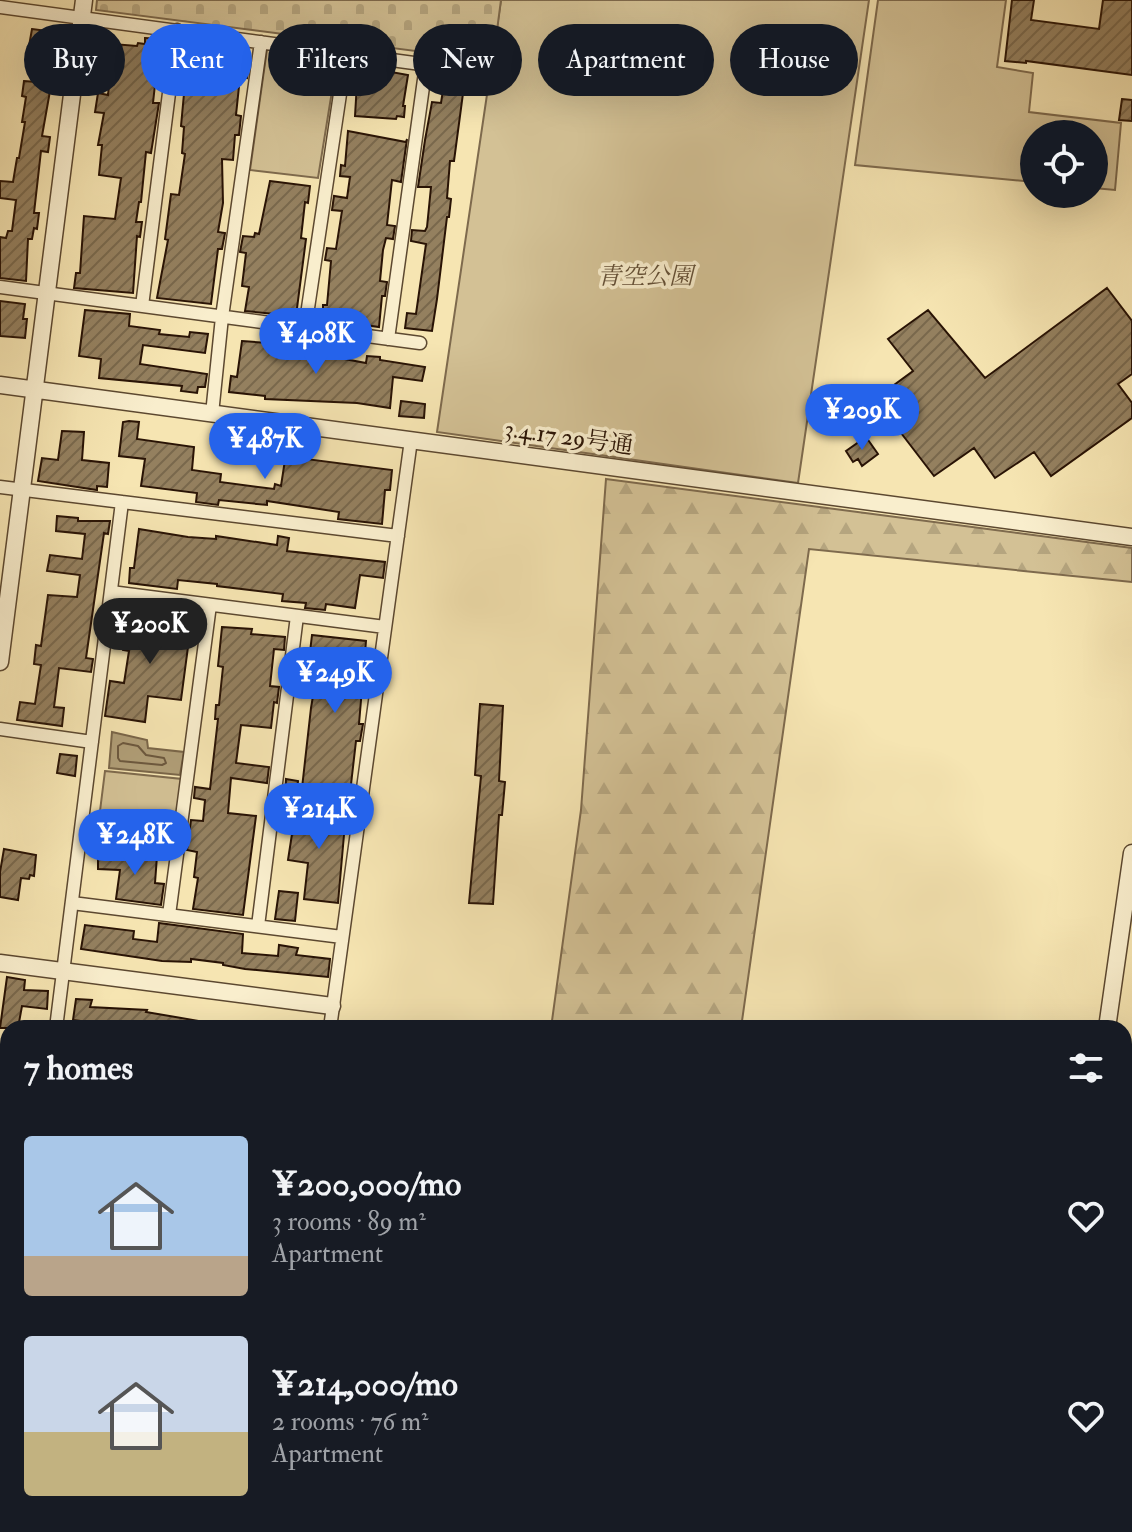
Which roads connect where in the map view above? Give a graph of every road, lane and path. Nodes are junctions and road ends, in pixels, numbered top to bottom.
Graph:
1 (0, 7) edge
2 (83, 9) edge
3 (150, 24) edge
4 (252, 41) edge
5 (261, 42) junction
6 (268, 43) edge
7 (169, 96) edge
8 (340, 96) edge
9 (422, 96) edge
10 (0, 287) edge
11 (48, 294) junction
12 (142, 306) junction
13 (222, 317) junction
14 (305, 328) junction
15 (388, 339) junction
16 (420, 343) dead end
17 (0, 385) edge
18 (35, 389) junction
19 (212, 414) junction
20 (411, 440) junction
21 (0, 487) edge
22 (21, 490) junction
23 (122, 502) junction
24 (398, 536) junction
25 (1132, 537) edge
26 (111, 592) junction
27 (210, 605) junction
28 (297, 616) junction
29 (385, 627) junction
30 (0, 662) edge
31 (0, 729) edge
32 (92, 742) junction
33 (1132, 853) edge
34 (72, 903) junction
35 (169, 915) junction
36 (1127, 923) edge
37 (258, 926) junction
38 (342, 937) junction
39 (0, 963) edge
40 (63, 972) junction
41 (332, 1006) junction
42 (57, 1020) edge
43 (331, 1020) edge
44 (1109, 1020) edge

1 - 2 street
2 - 3 street
2 - 11 street
4 - 5 street
5 - 6 street
5 - 13 street
7 - 12 street
8 - 14 street
9 - 15 street
10 - 11 street
11 - 12 street
11 - 18 street
12 - 13 street
13 - 14 street
13 - 19 street
14 - 15 street
15 - 16 street
17 - 18 street, 3.4.17 29号通
18 - 19 street, 3.4.17 29号通
18 - 22 street
19 - 20 street, 3.4.17 29号通
20 - 24 street
20 - 25 street, 3.4.17 29号通
21 - 22 street
22 - 23 street
22 - 30 street
23 - 24 street
23 - 26 street
24 - 29 street
26 - 27 street
26 - 32 street
27 - 28 street
27 - 35 street
28 - 29 street
28 - 37 street
29 - 38 street
31 - 32 street
32 - 34 street
33 - 36 street
34 - 35 street
34 - 40 street
35 - 37 street
36 - 44 street
37 - 38 street
38 - 41 street
39 - 40 street
40 - 41 street
40 - 42 street
41 - 43 street

